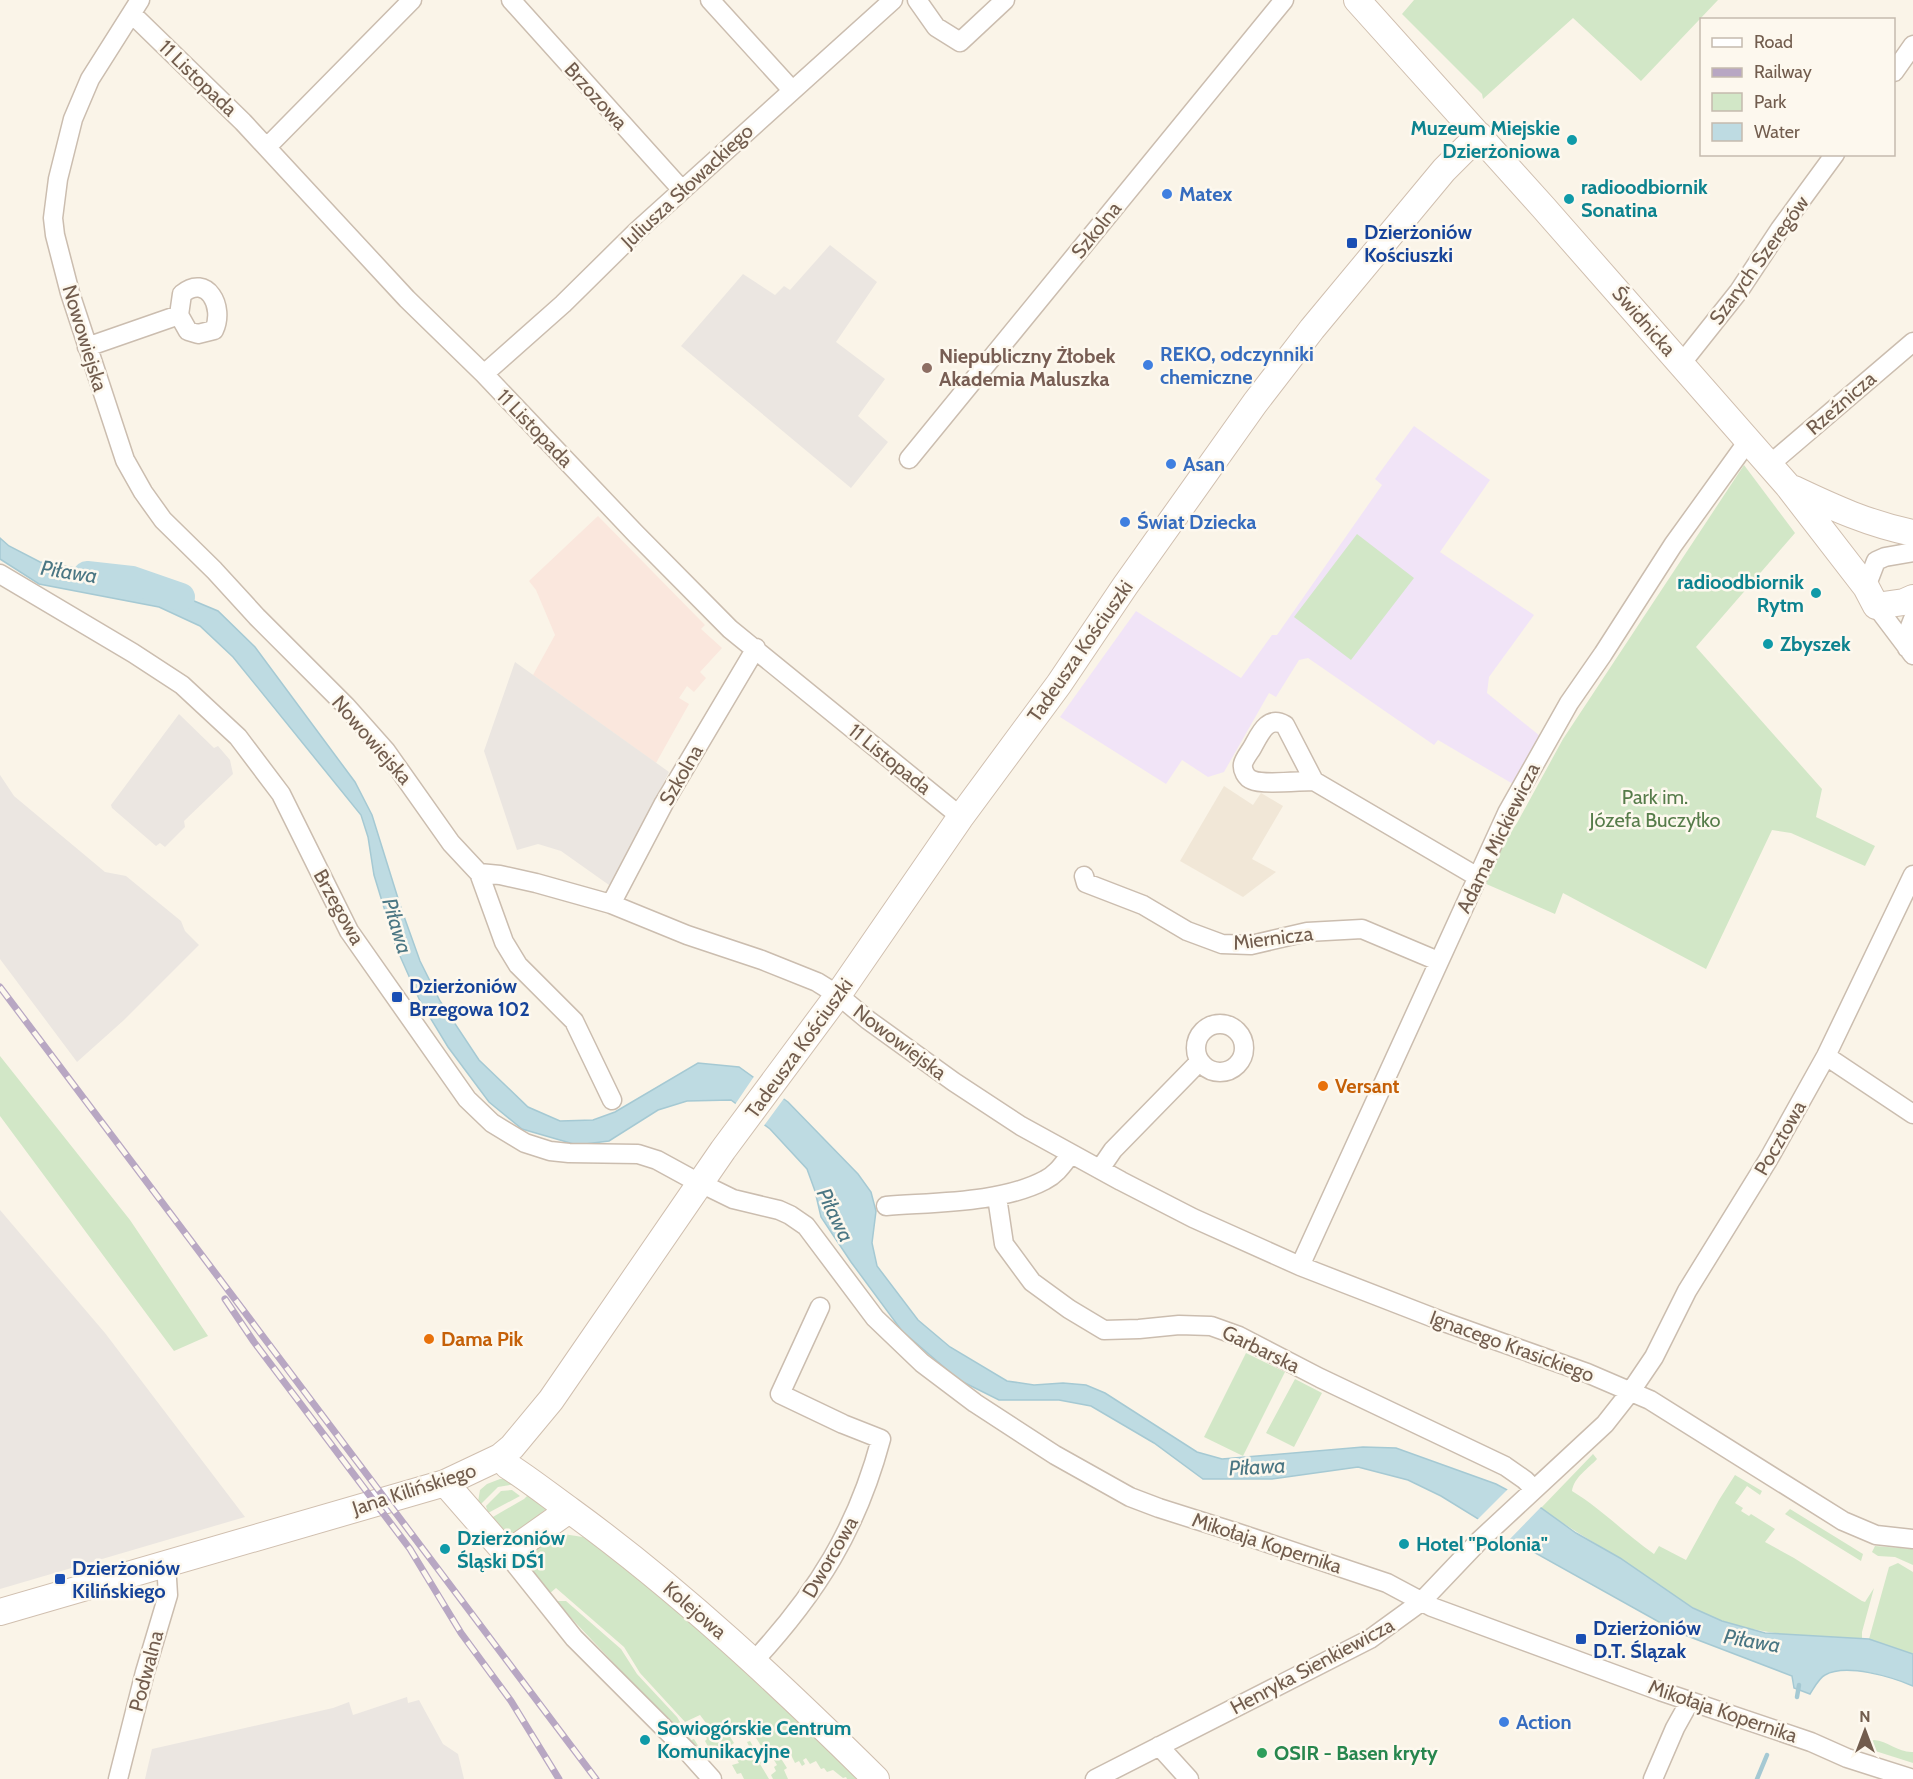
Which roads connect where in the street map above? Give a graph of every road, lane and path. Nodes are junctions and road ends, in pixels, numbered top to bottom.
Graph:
1 (412, 0) edge
2 (511, 0) edge
3 (710, 0) edge
4 (893, 0) edge
5 (917, 0) edge
6 (1005, 0) edge
7 (1284, 0) edge
8 (1358, 0) edge
9 (136, 7) edge
10 (1913, 45) edge
11 (1895, 69) edge
12 (792, 90) junction
13 (1479, 135) junction
14 (267, 147) junction
15 (1833, 156) edge
16 (682, 190) junction
17 (179, 315) dead end
18 (1913, 342) edge
19 (87, 347) junction
20 (1681, 364) junction
21 (483, 374) junction
22 (1748, 441) junction
23 (909, 459) dead end
24 (1769, 465) junction
25 (1788, 486) junction
26 (1913, 533) edge
27 (1913, 552) edge
28 (0, 574) edge
29 (1871, 597) junction
30 (1913, 598) edge
31 (1913, 619) edge
32 (756, 648) junction
33 (1910, 652) edge
34 (1314, 781) dead end
35 (961, 817) junction
36 (478, 873) junction
37 (1913, 875) edge
38 (1084, 876) dead end
39 (1476, 876) junction
40 (611, 904) junction
41 (1438, 961) junction
42 (838, 995) junction
43 (1826, 1056) junction
44 (1200, 1061) dead end
45 (612, 1100) dead end
46 (1913, 1114) edge
47 (1071, 1154) junction
48 (1100, 1169) junction
49 (700, 1183) junction
50 (997, 1197) junction
51 (886, 1206) dead end
52 (1300, 1266) junction
53 (820, 1307) dead end
54 (1631, 1391) junction
55 (500, 1457) junction
56 (445, 1483) junction
57 (1532, 1491) junction
58 (570, 1510) junction
59 (1913, 1539) edge
60 (507, 1554) junction
61 (166, 1563) junction
62 (1420, 1602) junction
63 (0, 1612) edge
64 (754, 1661) junction
65 (1690, 1701) junction
66 (1159, 1746) junction
67 (118, 1779) edge
68 (712, 1779) edge
69 (876, 1779) edge
70 (1095, 1779) edge
71 (1189, 1779) edge
72 (1653, 1779) edge
73 (1913, 1779) edge

1 - 14 street
2 - 16 street, Brzozowa
3 - 12 street
4 - 12 street, Juliusza Słowackiego
5 - 6 street
7 - 23 street, Szkolna
8 - 13 street, Świdnicka
9 - 14 street, 11 Listopada
9 - 19 street, Nowowiejska
10 - 11 street
12 - 16 street, Juliusza Słowackiego
13 - 20 street, Świdnicka
13 - 35 street, Tadeusza Kościuszki
14 - 21 street, 11 Listopada
15 - 20 street, Szarych Szeregów
16 - 21 street, Juliusza Słowackiego
17 - 19 street
18 - 24 street, Rzeźnicza
19 - 36 street, Nowowiejska
20 - 22 street, Świdnicka
21 - 32 street, 11 Listopada
22 - 24 street, Świdnicka
22 - 39 street, Adama Mickiewicza
24 - 25 street, Świdnicka
25 - 26 street
25 - 29 street, Świdnicka
27 - 29 street
28 - 49 street, Brzegowa
29 - 30 street
29 - 33 street, Świdnicka
31 - 33 street
32 - 35 street, 11 Listopada
32 - 40 street, Szkolna
34 - 39 street
35 - 42 street, Tadeusza Kościuszki
36 - 40 street, Nowowiejska
36 - 45 street
37 - 43 street, Pocztowa
38 - 41 street, Miernicza
39 - 41 street, Adama Mickiewicza
40 - 42 street, Nowowiejska
41 - 52 street, Adama Mickiewicza
42 - 47 street, Nowowiejska
42 - 49 street, Tadeusza Kościuszki
43 - 46 street
43 - 54 street, Pocztowa
44 - 48 street
47 - 48 street, Nowowiejska
47 - 50 street
48 - 52 street, Ignacego Krasickiego
49 - 55 street, Jana Kilińskiego
49 - 62 street, Mikołaja Kopernika
50 - 51 street
50 - 57 street, Garbarska
52 - 54 street, Ignacego Krasickiego
53 - 64 street, Dworcowa
54 - 57 street, Henryka Sienkiewicza
54 - 59 street, Ignacego Krasickiego
55 - 56 street, Jana Kilińskiego
55 - 58 street, Kolejowa
56 - 60 street
56 - 61 street, Jana Kilińskiego
57 - 62 street, Henryka Sienkiewicza
58 - 60 street
58 - 64 street, Kolejowa
60 - 68 street
61 - 63 street, Jana Kilińskiego
61 - 67 street, Podwalna
62 - 65 street, Mikołaja Kopernika
62 - 66 street, Henryka Sienkiewicza
64 - 69 street, Kolejowa
65 - 72 street
65 - 73 street, Mikołaja Kopernika
66 - 70 street, Henryka Sienkiewicza
66 - 71 street

